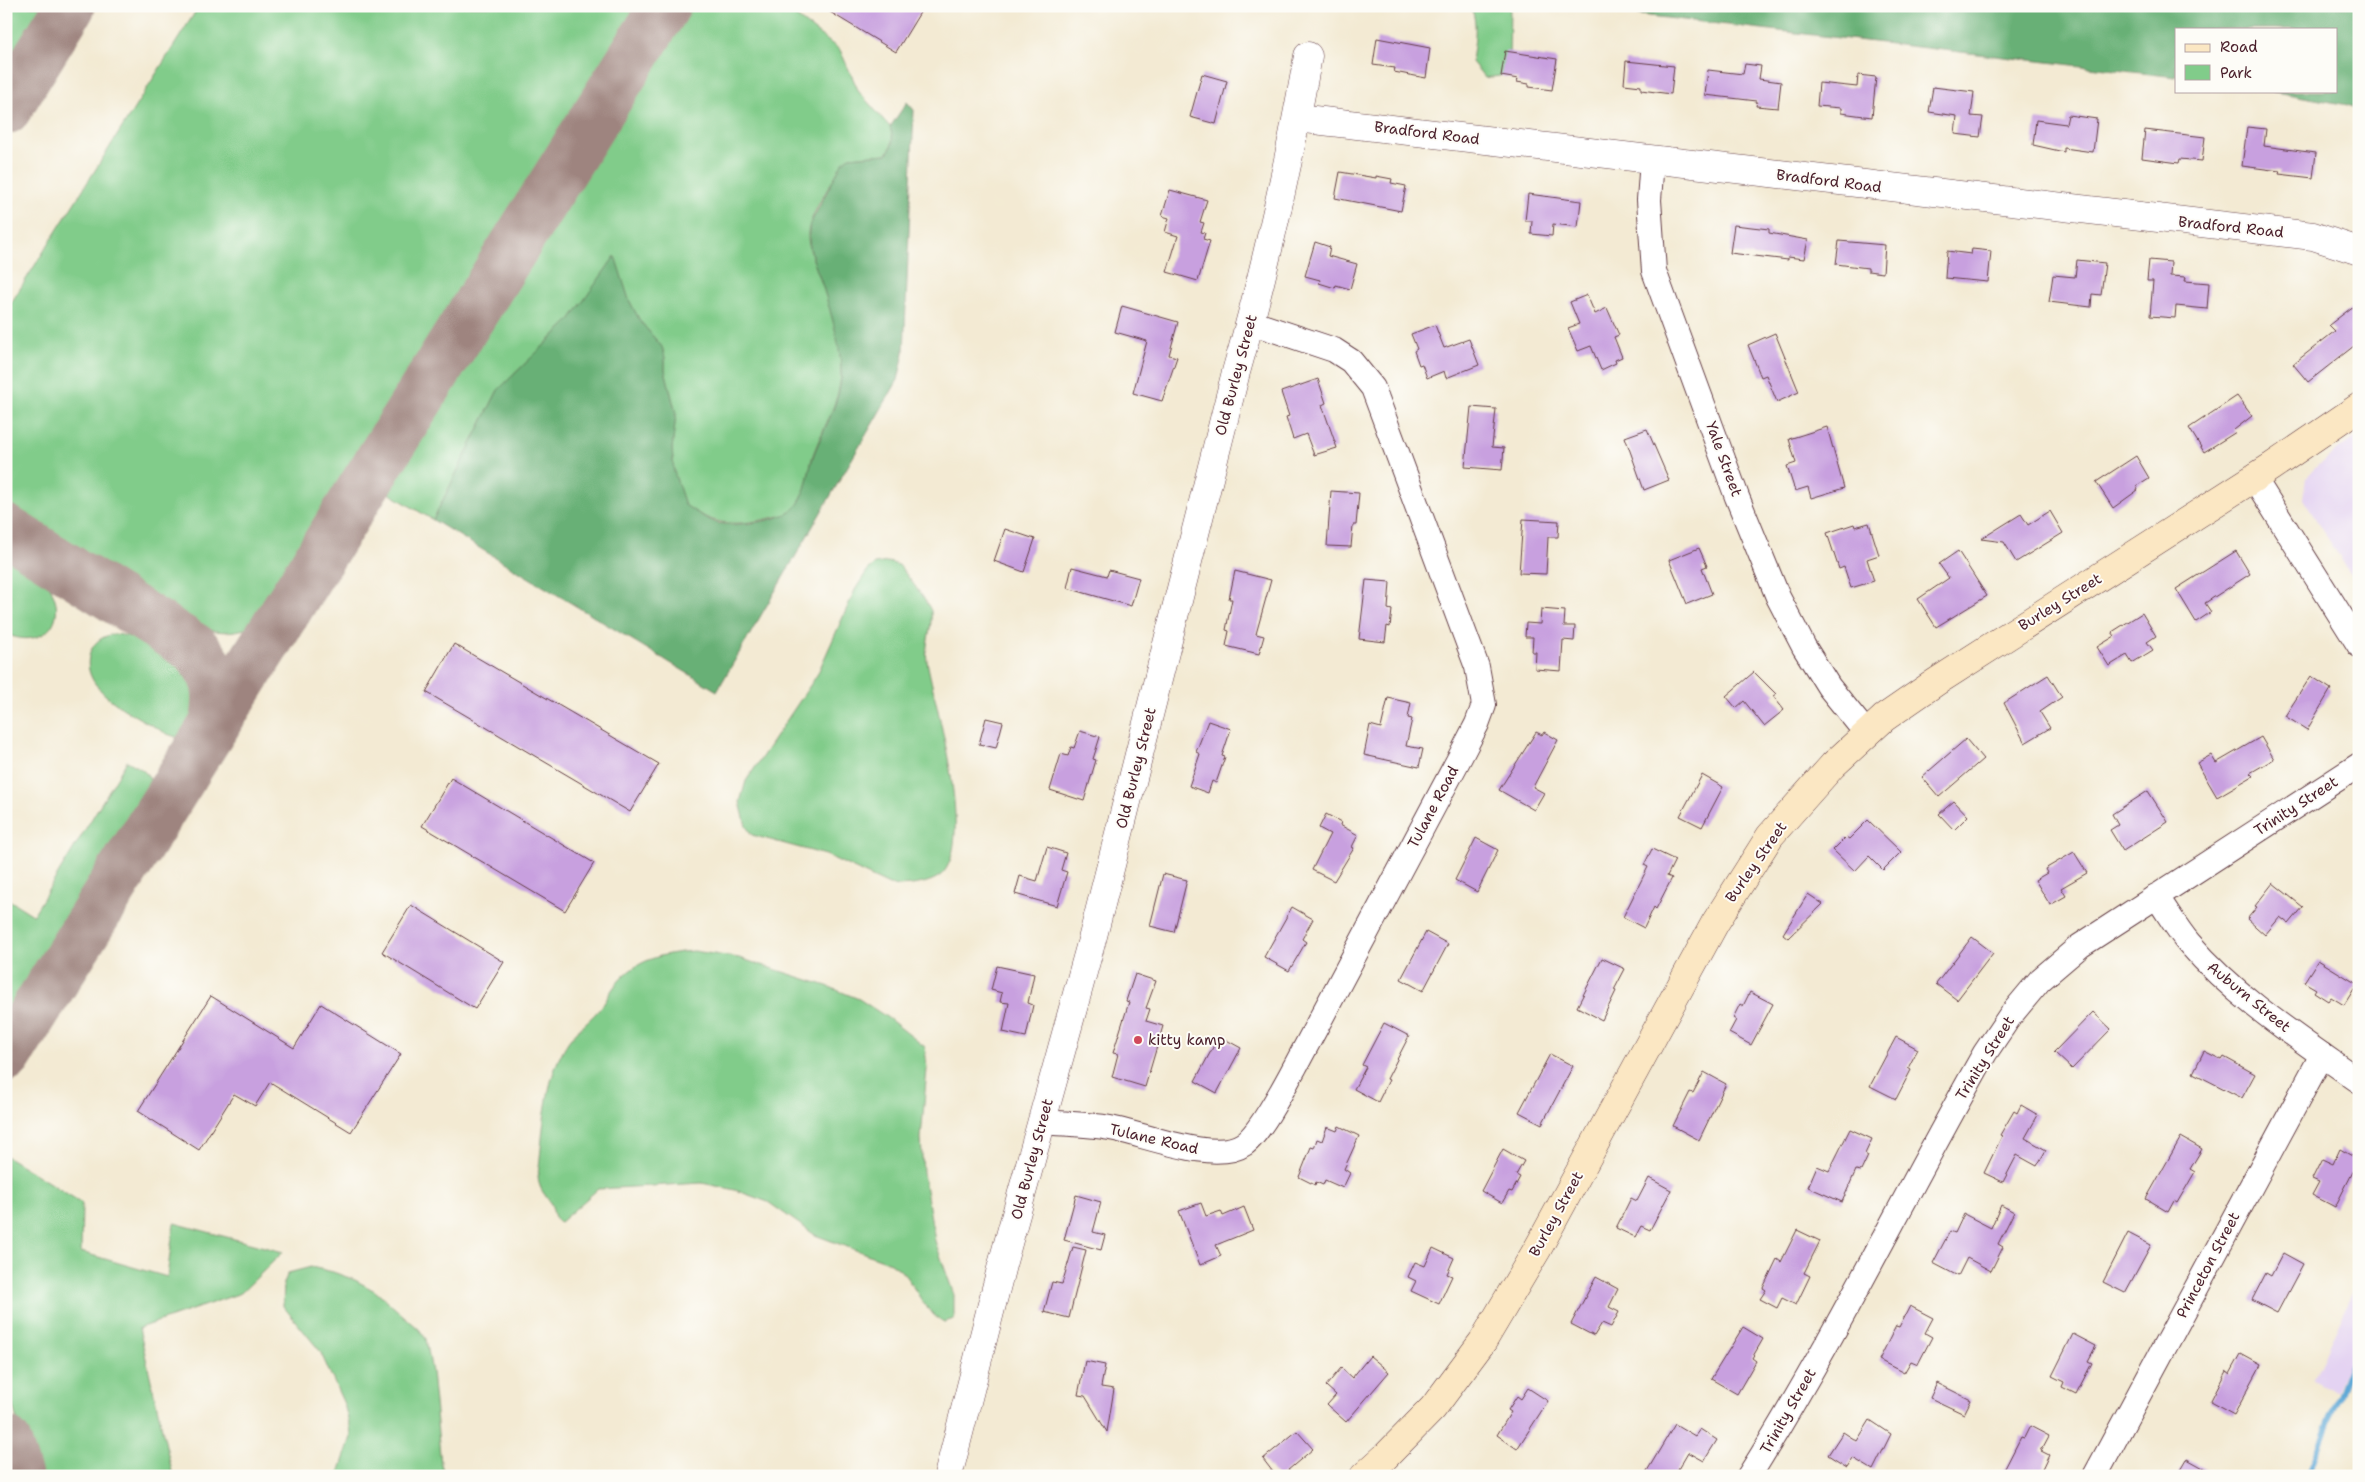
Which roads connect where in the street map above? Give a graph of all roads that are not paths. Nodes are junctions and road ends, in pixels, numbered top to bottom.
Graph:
1 (1308, 56) dead end
2 (1297, 118) junction
3 (1652, 160) junction
4 (2359, 251) edge
5 (1250, 322) junction
6 (2359, 407) edge
7 (2254, 478) junction
8 (2359, 645) edge
9 (1867, 734) junction
10 (2359, 765) edge
11 (2156, 896) junction
12 (2322, 1055) junction
13 (2359, 1081) edge
14 (1042, 1122) junction
15 (948, 1476) edge
16 (1364, 1476) edge
17 (1749, 1476) edge
18 (2095, 1476) edge

1 - 2 street, Old Burley Street
2 - 3 street, Bradford Road
2 - 5 street, Old Burley Street
3 - 4 street, Bradford Road
3 - 9 street, Yale Street
5 - 14 street, Old Burley Street
5 - 14 street, Tulane Road
6 - 7 main road, Burley Street
7 - 8 street
7 - 9 main road, Burley Street
9 - 16 main road, Burley Street
10 - 11 street, Trinity Street
11 - 12 street, Auburn Street
11 - 17 street, Trinity Street
12 - 13 street, Auburn Street
12 - 18 street, Princeton Street
14 - 15 street, Old Burley Street

